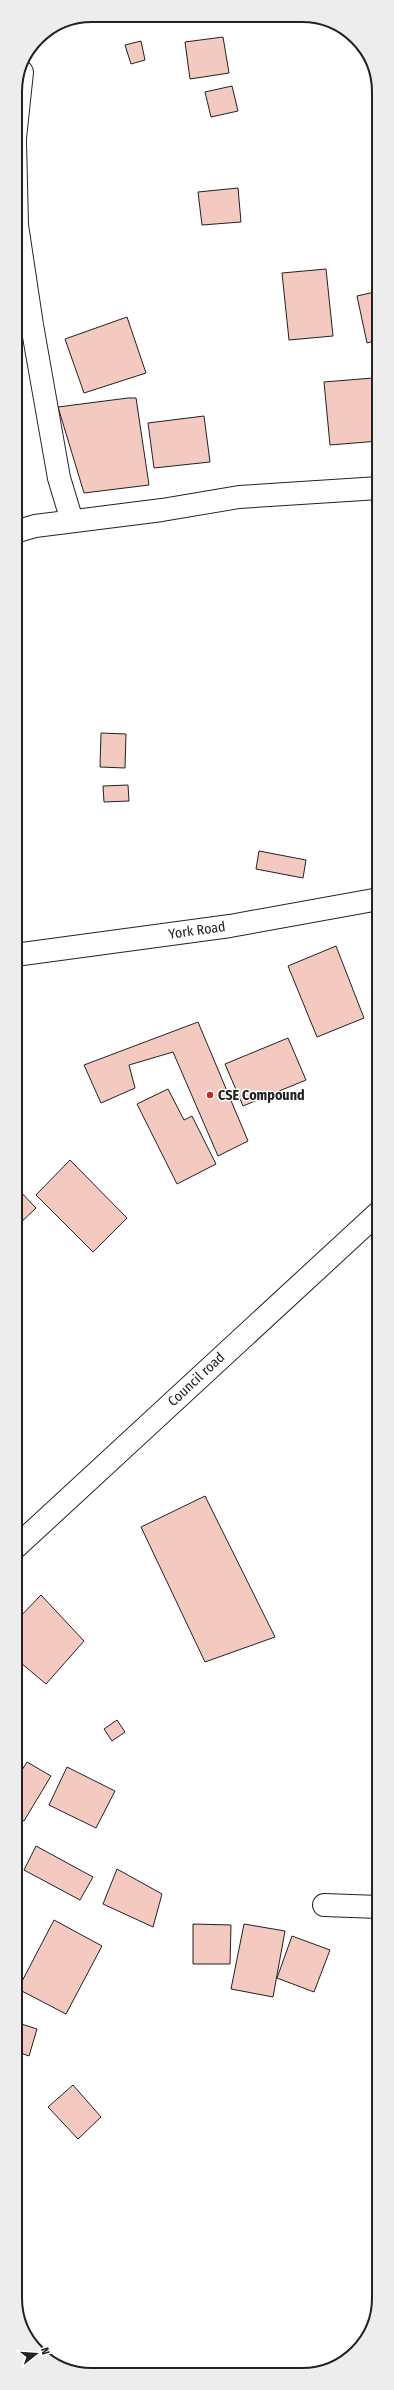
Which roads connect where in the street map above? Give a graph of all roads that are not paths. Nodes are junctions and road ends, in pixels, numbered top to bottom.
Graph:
1 (22, 254) edge
2 (372, 488) edge
3 (72, 521) junction
4 (22, 530) edge
5 (372, 900) edge
6 (22, 954) edge
7 (372, 1218) edge
8 (22, 1542) edge
9 (324, 1905) dead end
10 (372, 1907) edge

1 - 3 street
2 - 3 street
3 - 4 street
5 - 6 street, York Road
7 - 8 street, Council road
9 - 10 street

